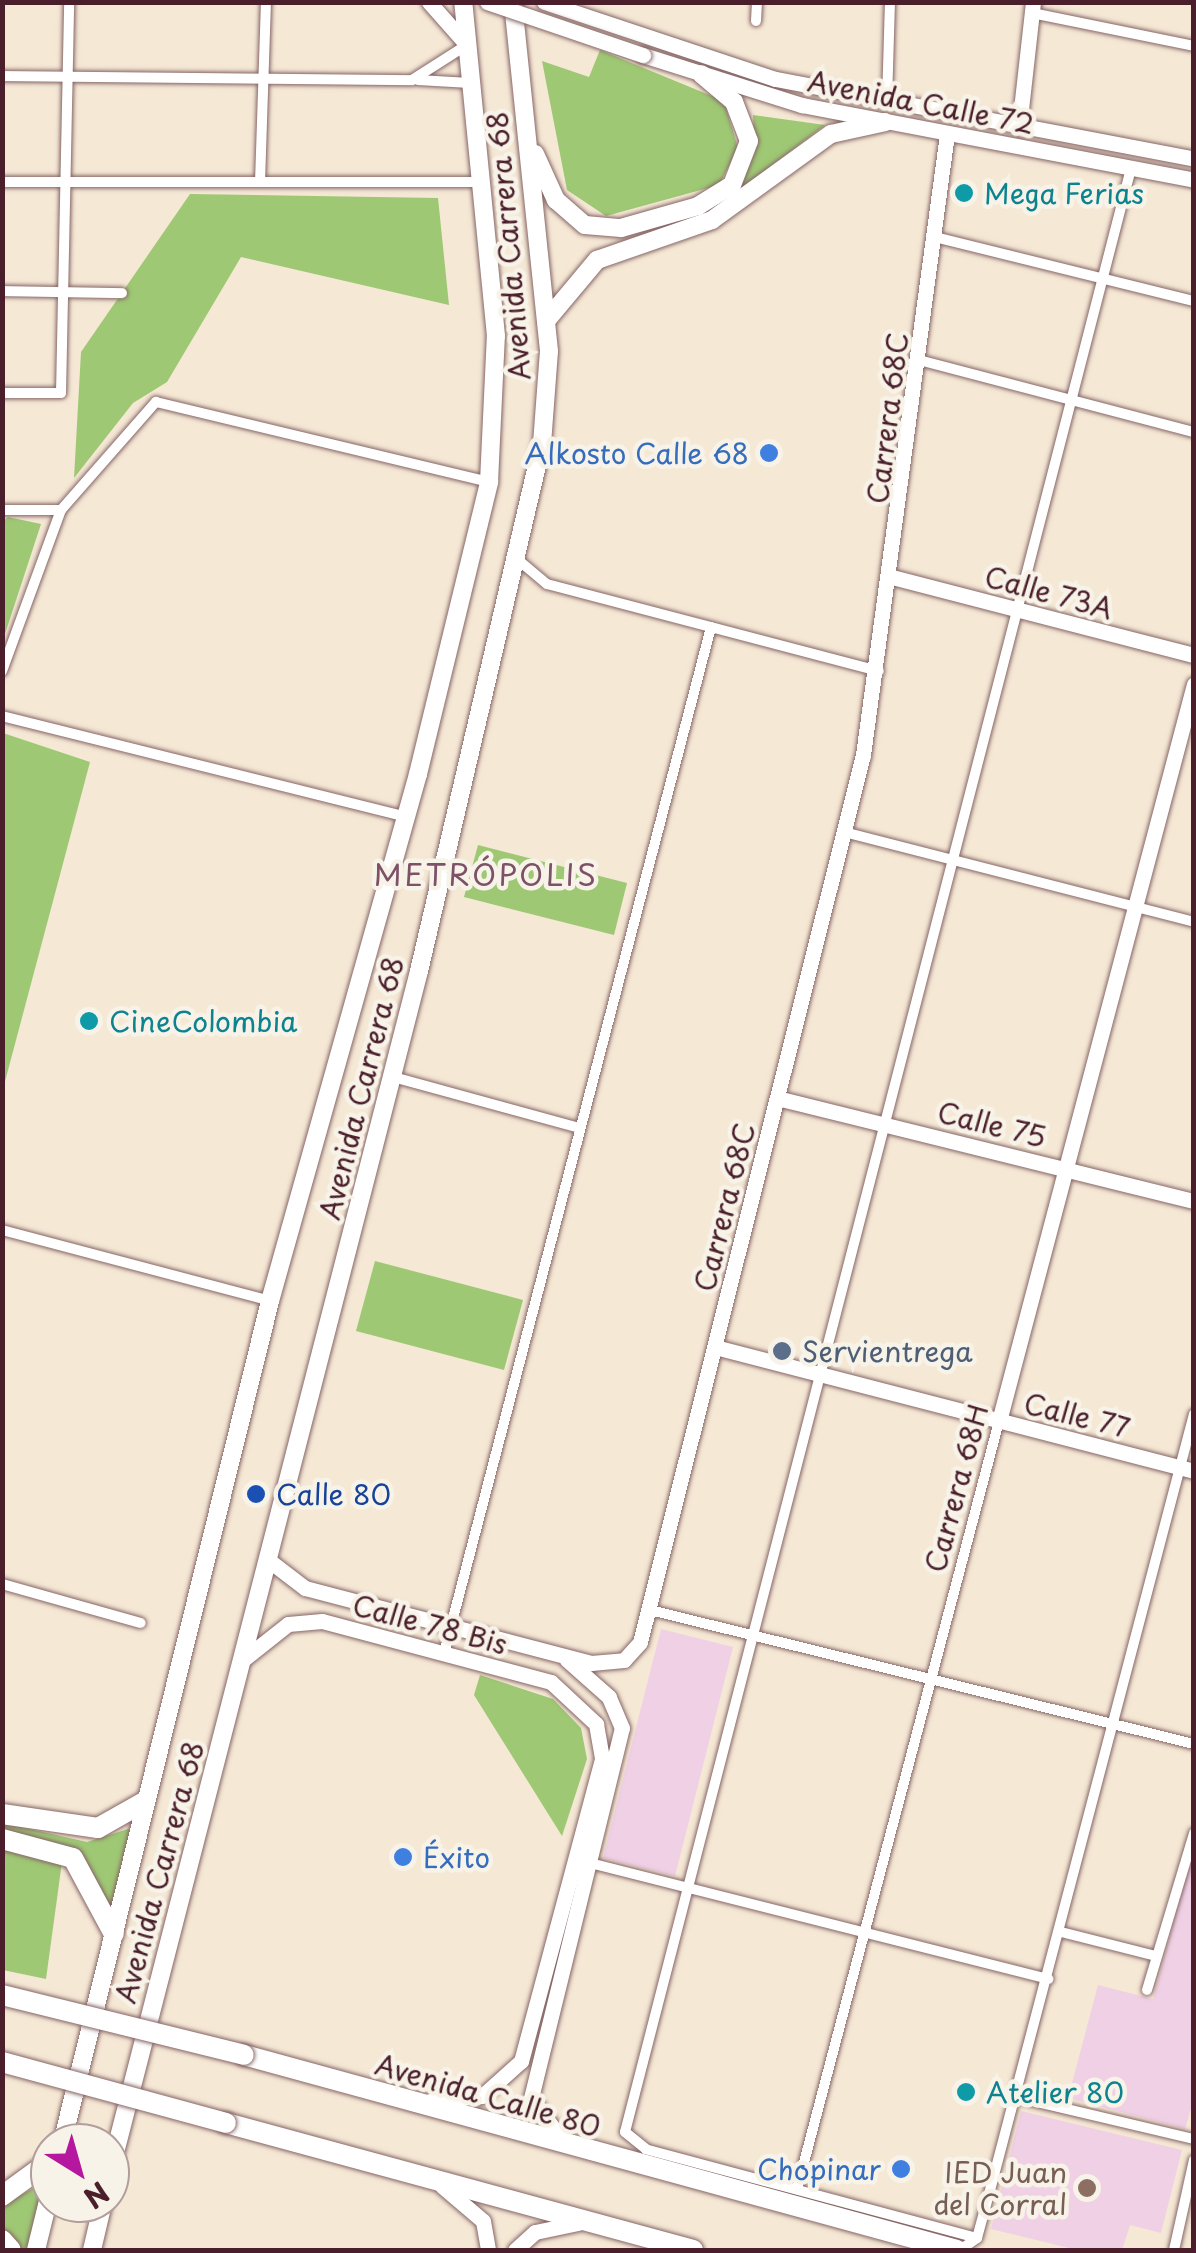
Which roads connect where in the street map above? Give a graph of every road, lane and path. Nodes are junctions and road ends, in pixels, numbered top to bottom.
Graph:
1 (68, 2) edge
2 (266, 2) edge
3 (429, 2) edge
4 (462, 2) edge
5 (488, 2) edge
6 (513, 2) edge
7 (544, 2) edge
8 (757, 2) edge
9 (890, 2) edge
10 (1032, 8) edge
11 (756, 21) dead end
12 (467, 45) junction
13 (1194, 46) edge
14 (701, 74) junction
15 (2, 76) edge
16 (67, 76) junction
17 (264, 79) junction
18 (412, 80) junction
19 (470, 83) junction
20 (887, 102) junction
21 (886, 122) junction
22 (1019, 127) junction
23 (948, 134) junction
24 (528, 137) junction
25 (1194, 159) edge
26 (1131, 168) junction
27 (1194, 180) edge
28 (2, 182) edge
29 (65, 182) junction
30 (260, 182) junction
31 (482, 182) junction
32 (935, 237) junction
33 (1103, 278) junction
34 (63, 289) junction
35 (2, 290) edge
36 (122, 293) dead end
37 (1194, 301) edge
38 (546, 322) junction
39 (919, 360) junction
40 (2, 392) edge
41 (1072, 396) junction
42 (1194, 432) edge
43 (489, 482) junction
44 (2, 510) edge
45 (61, 510) junction
46 (517, 558) junction
47 (892, 577) junction
48 (1017, 609) junction
49 (710, 627) junction
50 (1194, 655) edge
51 (2, 671) edge
52 (880, 671) junction
53 (1194, 684) edge
54 (2, 716) edge
55 (407, 816) junction
56 (844, 832) junction
57 (952, 860) junction
58 (1135, 906) junction
59 (1194, 922) edge
60 (393, 1077) junction
61 (777, 1098) junction
62 (883, 1124) junction
63 (580, 1128) junction
64 (1066, 1168) junction
65 (1194, 1201) edge
66 (2, 1230) edge
67 (270, 1301) junction
68 (715, 1348) junction
69 (818, 1374) junction
70 (1194, 1414) edge
71 (999, 1420) junction
72 (1187, 1469) edge
73 (271, 1562) junction
74 (2, 1584) edge
75 (650, 1610) junction
76 (141, 1623) dead end
77 (451, 1626) junction
78 (750, 1635) junction
79 (444, 1653) junction
80 (556, 1654) junction
81 (244, 1658) junction
82 (931, 1680) junction
83 (1113, 1724) junction
84 (1194, 1744) edge
85 (144, 1802) junction
86 (2, 1814) edge
87 (1192, 1832) edge
88 (2, 1840) edge
89 (582, 1861) junction
90 (685, 1888) junction
91 (864, 1932) junction
92 (1060, 1932) junction
93 (114, 1934) junction
94 (1156, 1956) junction
95 (1048, 1979) junction
96 (1148, 1990) dead end
97 (2, 1995) edge
98 (536, 2039) junction
99 (2, 2062) edge
100 (1016, 2097) junction
101 (411, 2101) junction
102 (67, 2123) edge
103 (123, 2123) edge
104 (1194, 2139) edge
105 (583, 2153) junction
106 (1194, 2160) edge
107 (30, 2175) edge
108 (426, 2177) junction
109 (723, 2179) junction
110 (797, 2189) junction
111 (2, 2196) edge
112 (585, 2222) junction
113 (43, 2223) edge
114 (98, 2223) edge
115 (976, 2238) junction
116 (2, 2240) edge
117 (10, 2250) edge
118 (36, 2250) edge
119 (92, 2250) edge
120 (488, 2250) edge
121 (516, 2250) edge
122 (693, 2250) edge
123 (958, 2250) edge
124 (1174, 2250) edge

1 - 16 street
2 - 17 street
3 - 12 street
4 - 12 main road, Avenida Carrera 68
5 - 14 street, Avenida Calle 72, bridge
6 - 24 main road, Avenida Carrera 68
7 - 20 street, Avenida Calle 72
8 - 11 street
9 - 20 street
10 - 13 street
10 - 22 street
12 - 18 street
12 - 19 main road, Avenida Carrera 68
14 - 21 street, Avenida Calle 72
14 - 24 main road
15 - 16 street
16 - 17 street
16 - 29 street
17 - 18 street
17 - 30 street
18 - 19 street
19 - 31 main road, Avenida Carrera 68
20 - 22 street, Avenida Calle 72
21 - 23 street, Avenida Calle 72
21 - 38 main road
22 - 25 street, Avenida Calle 72
23 - 26 street, Avenida Calle 72
23 - 32 street, Carrera 68C
24 - 38 main road, Avenida Carrera 68
26 - 27 street, Avenida Calle 72
26 - 33 street
28 - 29 street
29 - 30 street
29 - 34 street
30 - 31 street
31 - 43 main road, Avenida Carrera 68
32 - 33 street
32 - 39 street, Carrera 68C
33 - 37 street
33 - 41 street
34 - 35 street
34 - 36 street
34 - 40 street
38 - 46 main road, Avenida Carrera 68
39 - 41 street
39 - 47 street, Carrera 68C
41 - 42 street
41 - 48 street
43 - 45 street
43 - 55 main road, Avenida Carrera 68
44 - 45 street
45 - 51 street
46 - 49 street
46 - 60 main road, Avenida Carrera 68
47 - 48 street, Calle 73A
47 - 52 street, Carrera 68C
48 - 50 street, Calle 73A
48 - 57 street
49 - 52 street
49 - 63 street
52 - 56 street, Carrera 68C
53 - 58 street, Carrera 68H
54 - 55 street
55 - 67 main road, Avenida Carrera 68
56 - 57 street
56 - 61 street, Carrera 68C
57 - 58 street
57 - 62 street
58 - 59 street
58 - 64 street, Carrera 68H
60 - 63 street
60 - 73 main road, Avenida Carrera 68
61 - 62 street, Calle 75
61 - 68 street, Carrera 68C
62 - 64 street, Calle 75
62 - 69 street
63 - 77 street
64 - 65 street, Calle 75
64 - 71 street, Carrera 68H
66 - 67 street
67 - 85 main road, Avenida Carrera 68
68 - 69 street, Calle 77
68 - 75 street, Carrera 68C
69 - 71 street, Calle 77
69 - 78 street
70 - 72 street
71 - 72 street, Calle 77
71 - 82 street, Carrera 68H
72 - 83 street
73 - 77 street, Calle 78 Bis
73 - 81 main road, Avenida Carrera 68
74 - 76 street
75 - 78 street
75 - 80 street, Carrera 68C
77 - 79 street
77 - 80 street, Calle 78 Bis
78 - 82 street
78 - 90 street
79 - 81 street, Calle 78 Bis
79 - 89 street, Calle 78 Bis
80 - 89 street
81 - 103 main road, Avenida Carrera 68
82 - 83 street
82 - 91 street, Carrera 68H
83 - 84 street
83 - 92 street
85 - 86 highway
85 - 93 main road, Avenida Carrera 68
87 - 94 street
88 - 93 highway
89 - 90 street
89 - 98 street
90 - 91 street
90 - 109 street
91 - 95 street
91 - 110 street, Carrera 68H
92 - 94 street
92 - 95 street
93 - 102 main road, Avenida Carrera 68
94 - 96 street
95 - 100 street
97 - 101 highway, Avenida Calle 80, bridge
98 - 101 street
98 - 105 street
99 - 108 highway, bridge
100 - 104 street
100 - 115 street
101 - 105 highway, Avenida Calle 80
105 - 109 highway, Avenida Calle 80
106 - 124 street
107 - 111 highway
108 - 112 highway
108 - 120 street
109 - 110 street
109 - 123 highway, Avenida Calle 80
110 - 115 street
112 - 121 street
112 - 122 highway
113 - 118 main road
114 - 119 main road
115 - 123 street
116 - 117 highway

